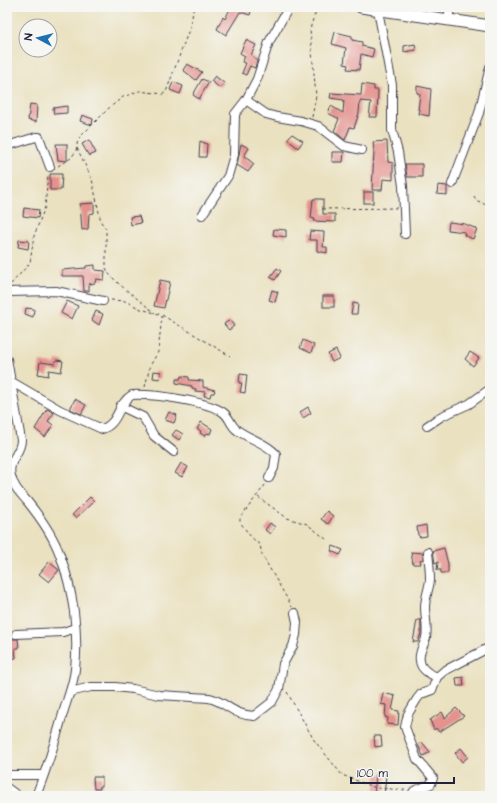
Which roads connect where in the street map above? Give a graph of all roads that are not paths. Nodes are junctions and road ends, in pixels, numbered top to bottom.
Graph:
1 (289, 7) edge
2 (450, 7) edge
3 (369, 8) edge
4 (448, 20) junction
5 (490, 26) edge
6 (490, 67) edge
7 (246, 100) junction
8 (7, 146) edge
9 (362, 150) dead end
10 (50, 167) road end
11 (452, 184) dead end
12 (202, 215) dead end
13 (405, 234) dead end
14 (7, 292) edge
15 (103, 300) road end
16 (7, 359) edge
17 (12, 382) junction
18 (490, 389) edge
19 (120, 406) junction
20 (427, 426) dead end
21 (174, 452) dead end
22 (269, 478) road end
23 (428, 552) dead end
24 (295, 613) road end
25 (75, 628) junction
26 (16, 634) dead end
27 (490, 647) edge
28 (437, 677) junction
29 (70, 692) junction
30 (7, 775) edge
31 (43, 775) junction
32 (7, 788) edge
33 (413, 793) edge
34 (18, 796) edge
35 (36, 796) edge

1 - 7 street
2 - 4 street
3 - 4 main road
3 - 13 street
4 - 5 main road
6 - 11 street
7 - 9 street
7 - 12 street
8 - 10 street
14 - 15 street
16 - 17 street
17 - 19 street
17 - 25 street
18 - 20 street
19 - 21 street
19 - 22 street
23 - 28 street
24 - 29 street
25 - 26 street
25 - 29 street
27 - 28 street
28 - 33 street
29 - 31 street
30 - 31 street
31 - 35 street
32 - 34 street

